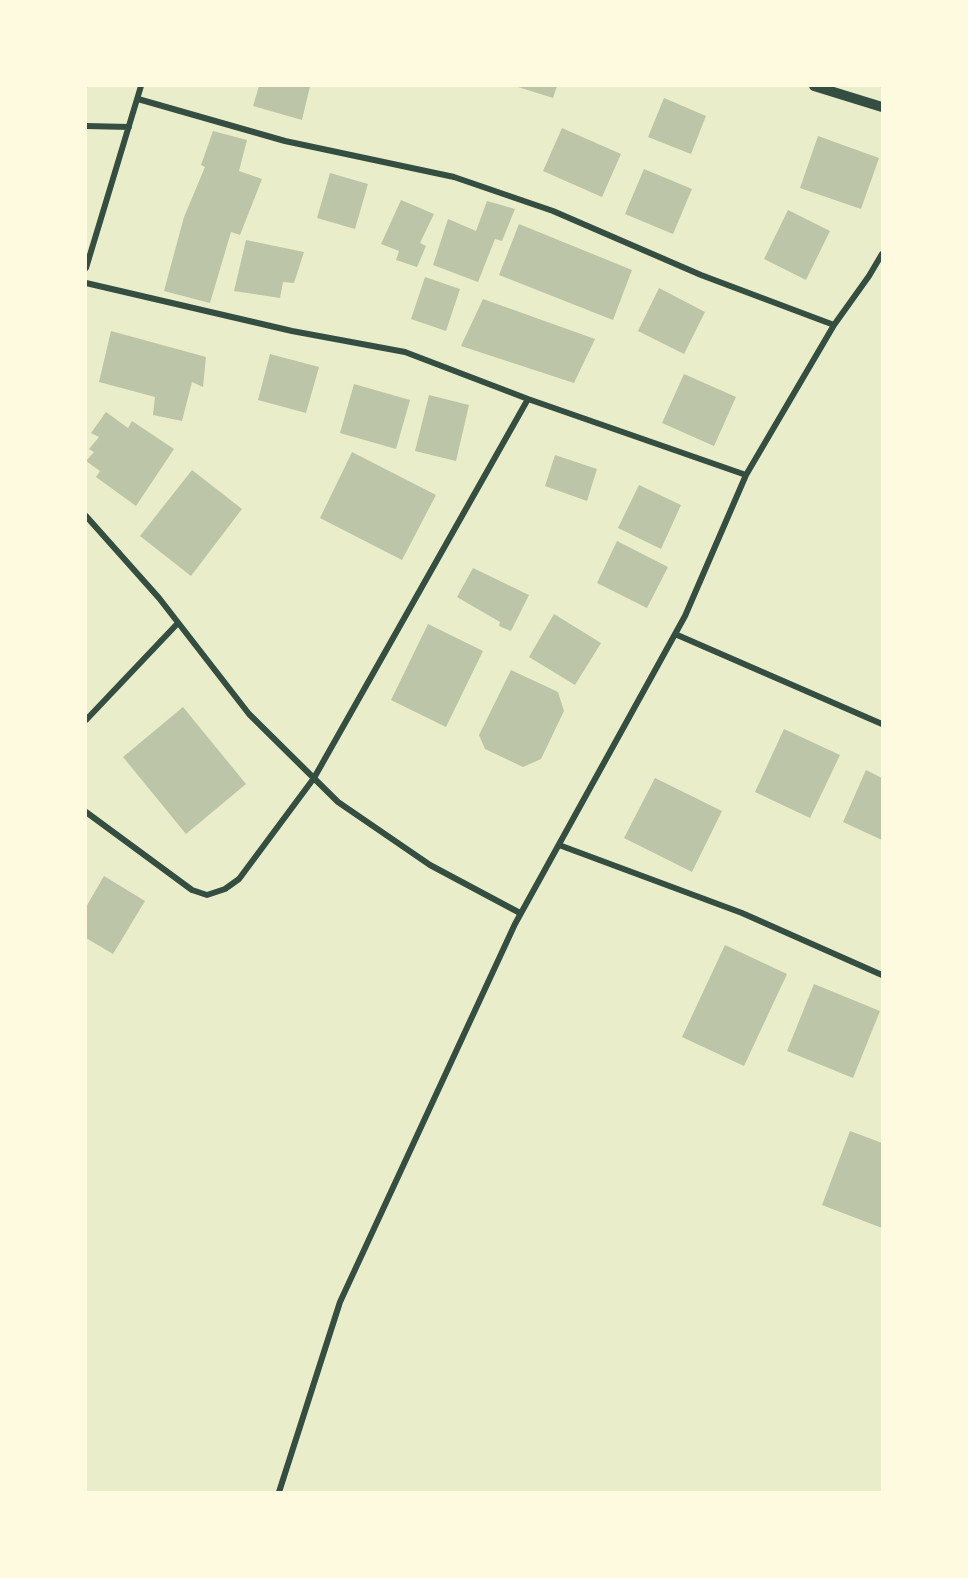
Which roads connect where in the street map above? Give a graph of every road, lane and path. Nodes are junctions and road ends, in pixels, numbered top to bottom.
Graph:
1 (141, 86) edge
2 (814, 86) edge
3 (138, 99) junction
4 (882, 107) edge
5 (86, 126) edge
6 (129, 127) junction
7 (882, 254) edge
8 (86, 268) edge
9 (86, 283) edge
10 (834, 325) junction
11 (528, 399) junction
12 (746, 475) junction
13 (86, 516) edge
14 (178, 623) junction
15 (675, 634) junction
16 (86, 720) edge
17 (882, 724) edge
18 (314, 778) junction
19 (86, 812) edge
20 (558, 845) junction
21 (520, 913) junction
22 (882, 975) edge
23 (279, 1492) edge

1 - 3 street
2 - 4 street
3 - 6 street
3 - 10 street
5 - 6 street
6 - 8 street
7 - 10 street
9 - 11 street
10 - 12 street
11 - 12 street
11 - 18 street
12 - 15 street
13 - 14 street
14 - 16 street
14 - 18 street
15 - 17 street
15 - 20 street
18 - 19 street
18 - 21 street
20 - 21 street
20 - 22 street
21 - 23 street

